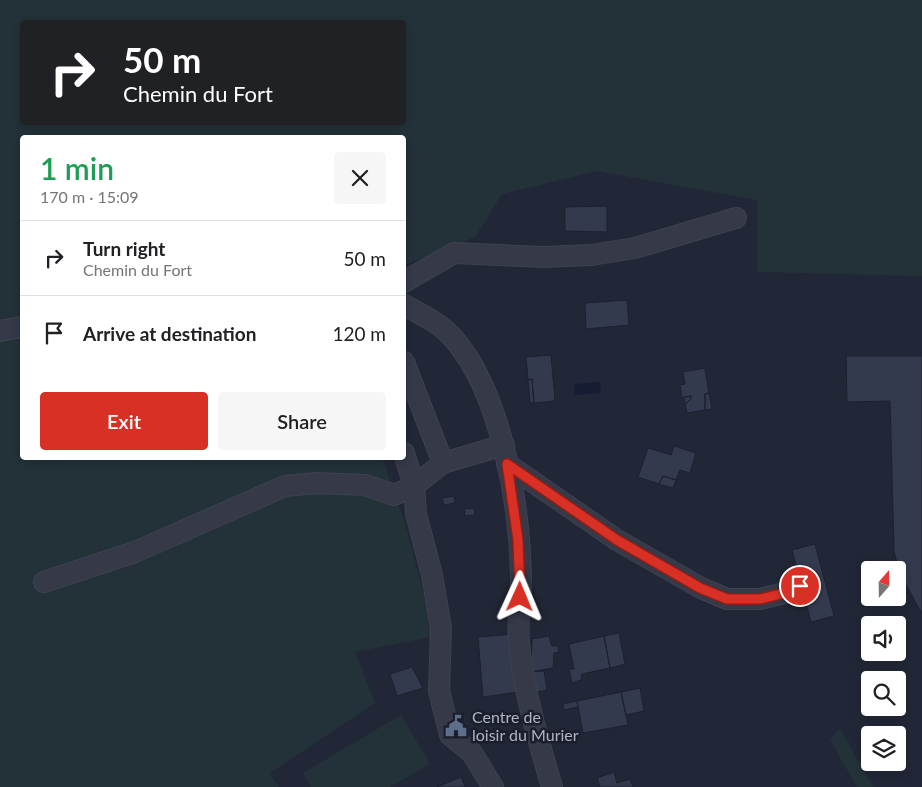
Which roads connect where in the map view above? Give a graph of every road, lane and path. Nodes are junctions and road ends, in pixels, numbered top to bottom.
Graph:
1 (736, 218) dead end
2 (406, 281) edge
3 (406, 306) edge
4 (20, 327) edge
5 (0, 331) edge
6 (406, 367) edge
7 (506, 455) junction
8 (406, 460) edge
9 (443, 463) junction
10 (414, 486) junction
11 (44, 582) dead end
12 (793, 590) dead end
13 (493, 787) edge
14 (552, 787) edge

1 - 2 street
3 - 7 street
4 - 5 street
6 - 9 street
7 - 9 street
7 - 12 street
7 - 14 street
8 - 10 street
9 - 10 street
10 - 11 street
10 - 13 street

